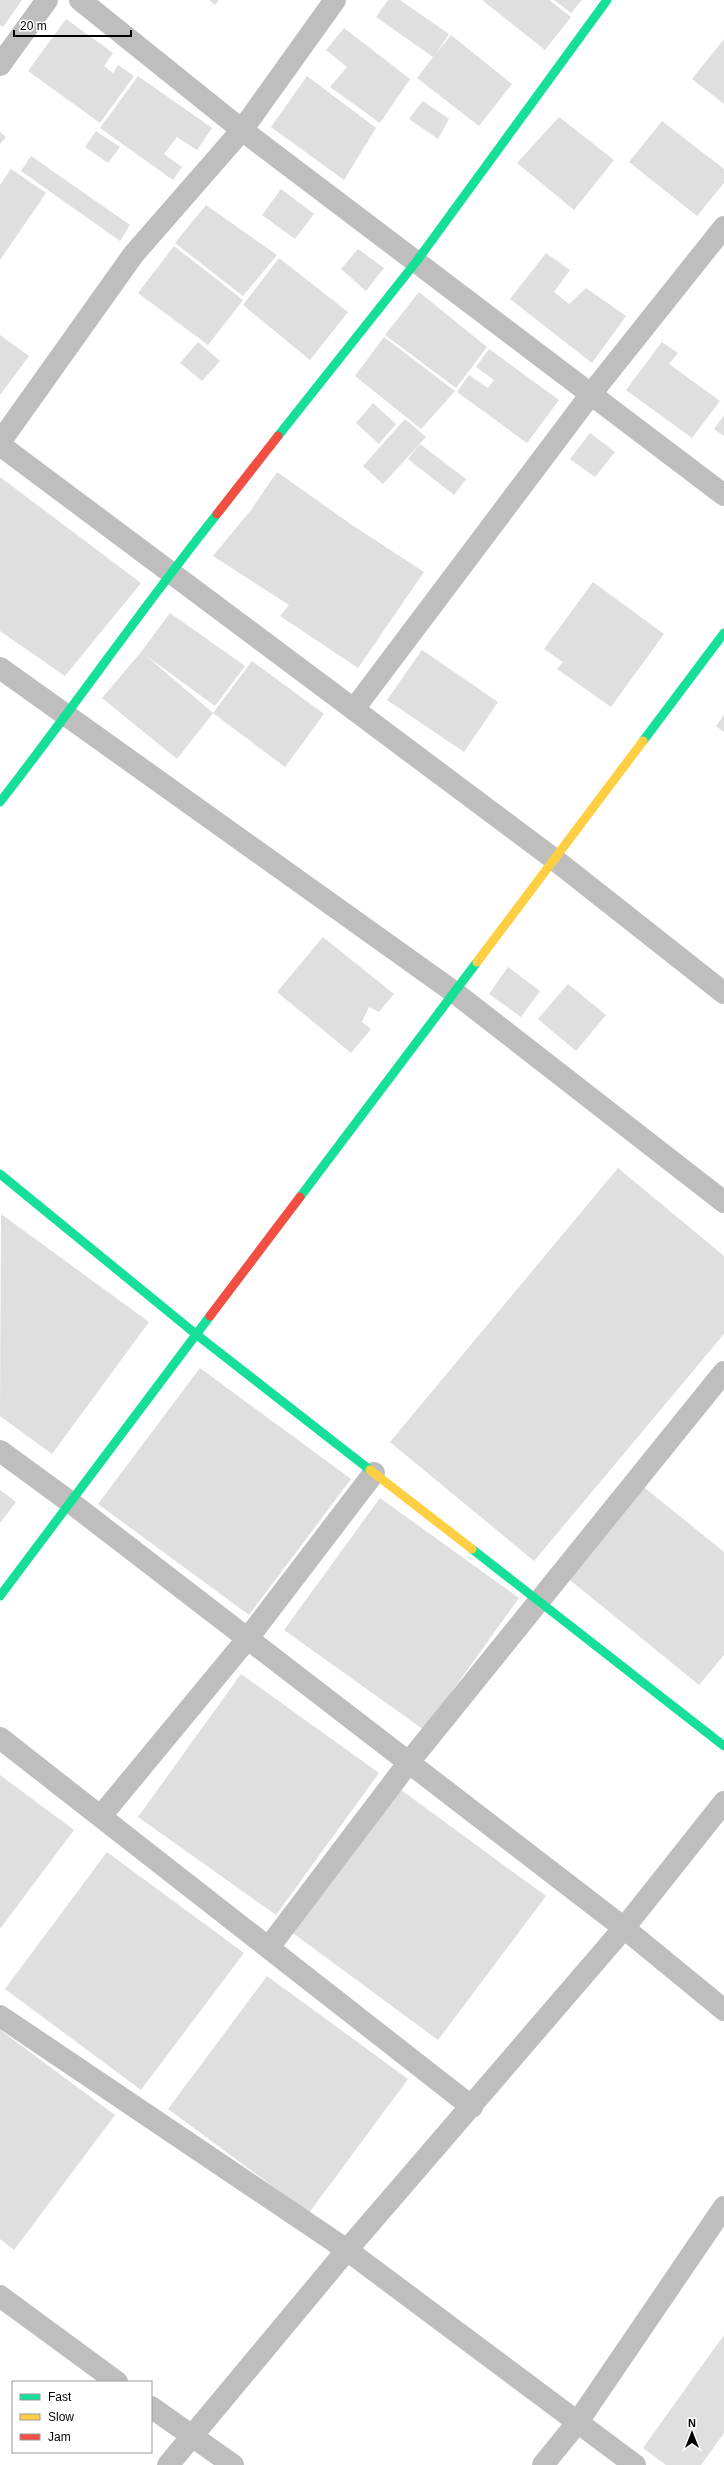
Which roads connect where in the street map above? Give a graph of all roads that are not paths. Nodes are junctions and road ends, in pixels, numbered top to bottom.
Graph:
1 (47, 0) edge
2 (80, 0) edge
3 (335, 0) edge
4 (607, 0) edge
5 (0, 65) edge
6 (242, 130) junction
7 (724, 227) edge
8 (416, 262) junction
9 (590, 394) junction
10 (0, 442) edge
11 (0, 446) edge
12 (724, 495) edge
13 (170, 573) junction
14 (724, 633) edge
15 (0, 668) edge
16 (354, 709) junction
17 (67, 716) junction
18 (0, 802) edge
19 (554, 859) junction
20 (454, 992) junction
21 (724, 992) edge
22 (1, 1176) edge
23 (724, 1202) edge
24 (197, 1335) junction
25 (724, 1372) edge
26 (0, 1451) edge
27 (374, 1473) junction
28 (70, 1502) junction
29 (0, 1596) edge
30 (538, 1602) junction
31 (248, 1638) junction
32 (0, 1738) edge
33 (724, 1746) edge
34 (409, 1762) junction
35 (724, 1802) edge
36 (101, 1816) junction
37 (624, 1928) junction
38 (269, 1947) junction
39 (724, 2010) edge
40 (0, 2016) edge
41 (472, 2107) junction
42 (724, 2207) edge
43 (347, 2250) junction
44 (0, 2296) edge
45 (116, 2381) edge
46 (152, 2408) edge
47 (577, 2423) junction
48 (192, 2437) junction
49 (168, 2465) edge
50 (233, 2465) edge
51 (543, 2465) edge
52 (635, 2465) edge

1 - 5 street
2 - 6 street
3 - 6 street
4 - 8 street
6 - 8 street
6 - 10 street
7 - 9 street
8 - 9 street
8 - 13 street
9 - 12 street
9 - 16 street
11 - 13 street
13 - 16 street
13 - 17 street
14 - 19 street
15 - 17 street
16 - 19 street
17 - 18 street
17 - 20 street
19 - 20 street
19 - 21 street
20 - 23 street
20 - 24 street
22 - 24 street
24 - 27 street
24 - 28 street
25 - 30 street
26 - 28 street
27 - 30 street
27 - 31 street
28 - 29 street
28 - 31 street
30 - 33 street
30 - 34 street
31 - 34 street
31 - 36 street
32 - 36 street
34 - 37 street
34 - 38 street
35 - 37 street
36 - 38 street
37 - 39 street
37 - 41 street
38 - 41 street
40 - 43 street
41 - 43 street
42 - 47 street
43 - 47 street
43 - 48 street
44 - 45 street
46 - 48 street
47 - 51 street
47 - 52 street
48 - 49 street
48 - 50 street

